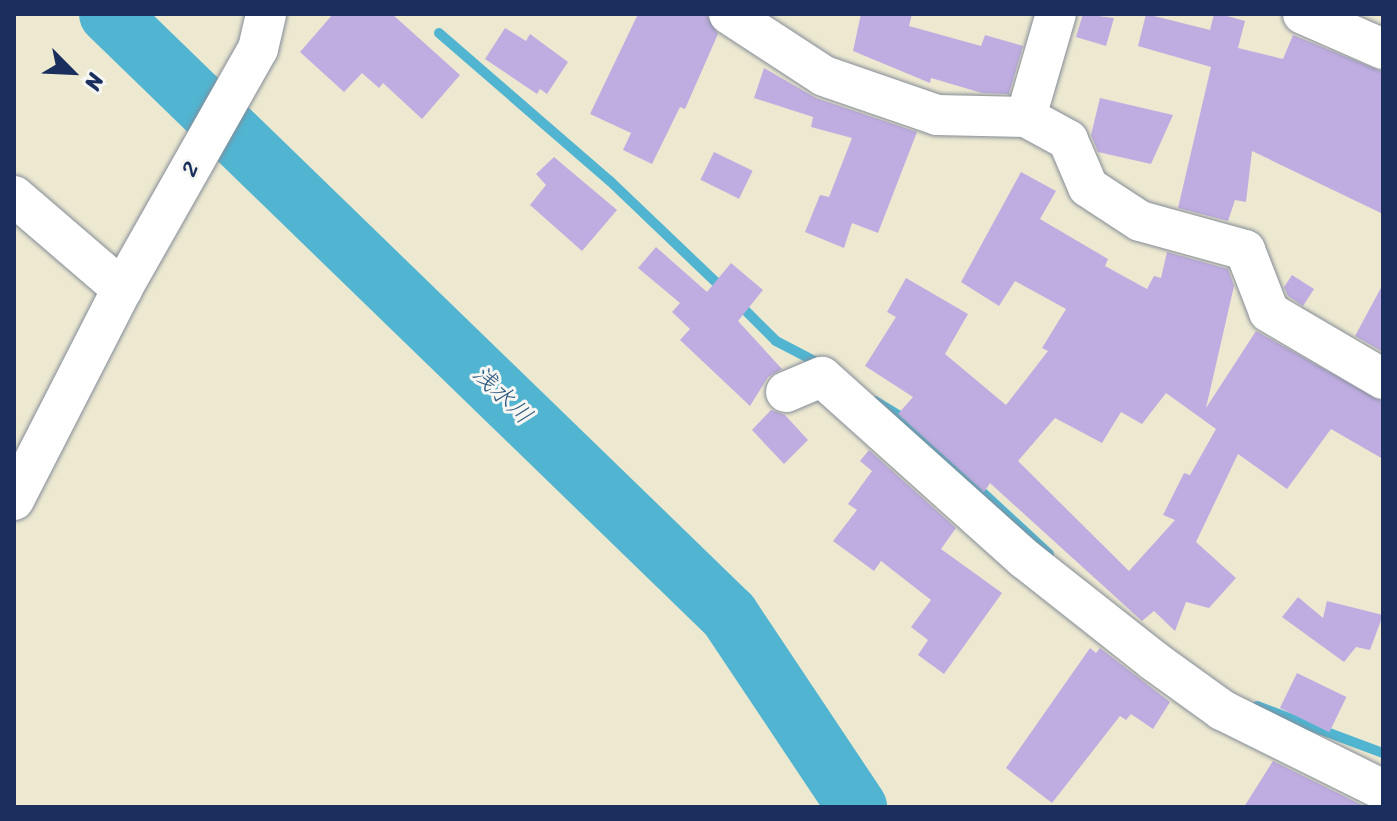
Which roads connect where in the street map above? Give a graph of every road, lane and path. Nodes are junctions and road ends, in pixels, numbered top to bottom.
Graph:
1 (729, 14) edge
2 (1056, 14) edge
3 (1303, 14) edge
4 (264, 23) edge
5 (1383, 49) edge
6 (1026, 117) junction
7 (14, 196) edge
8 (122, 289) junction
9 (1383, 379) edge
10 (786, 392) dead end
11 (14, 500) edge
12 (1383, 790) edge

1 - 6 street
2 - 6 street
3 - 5 street
4 - 8 street, 2
6 - 9 street
7 - 8 street
8 - 11 street, 2
10 - 12 street

